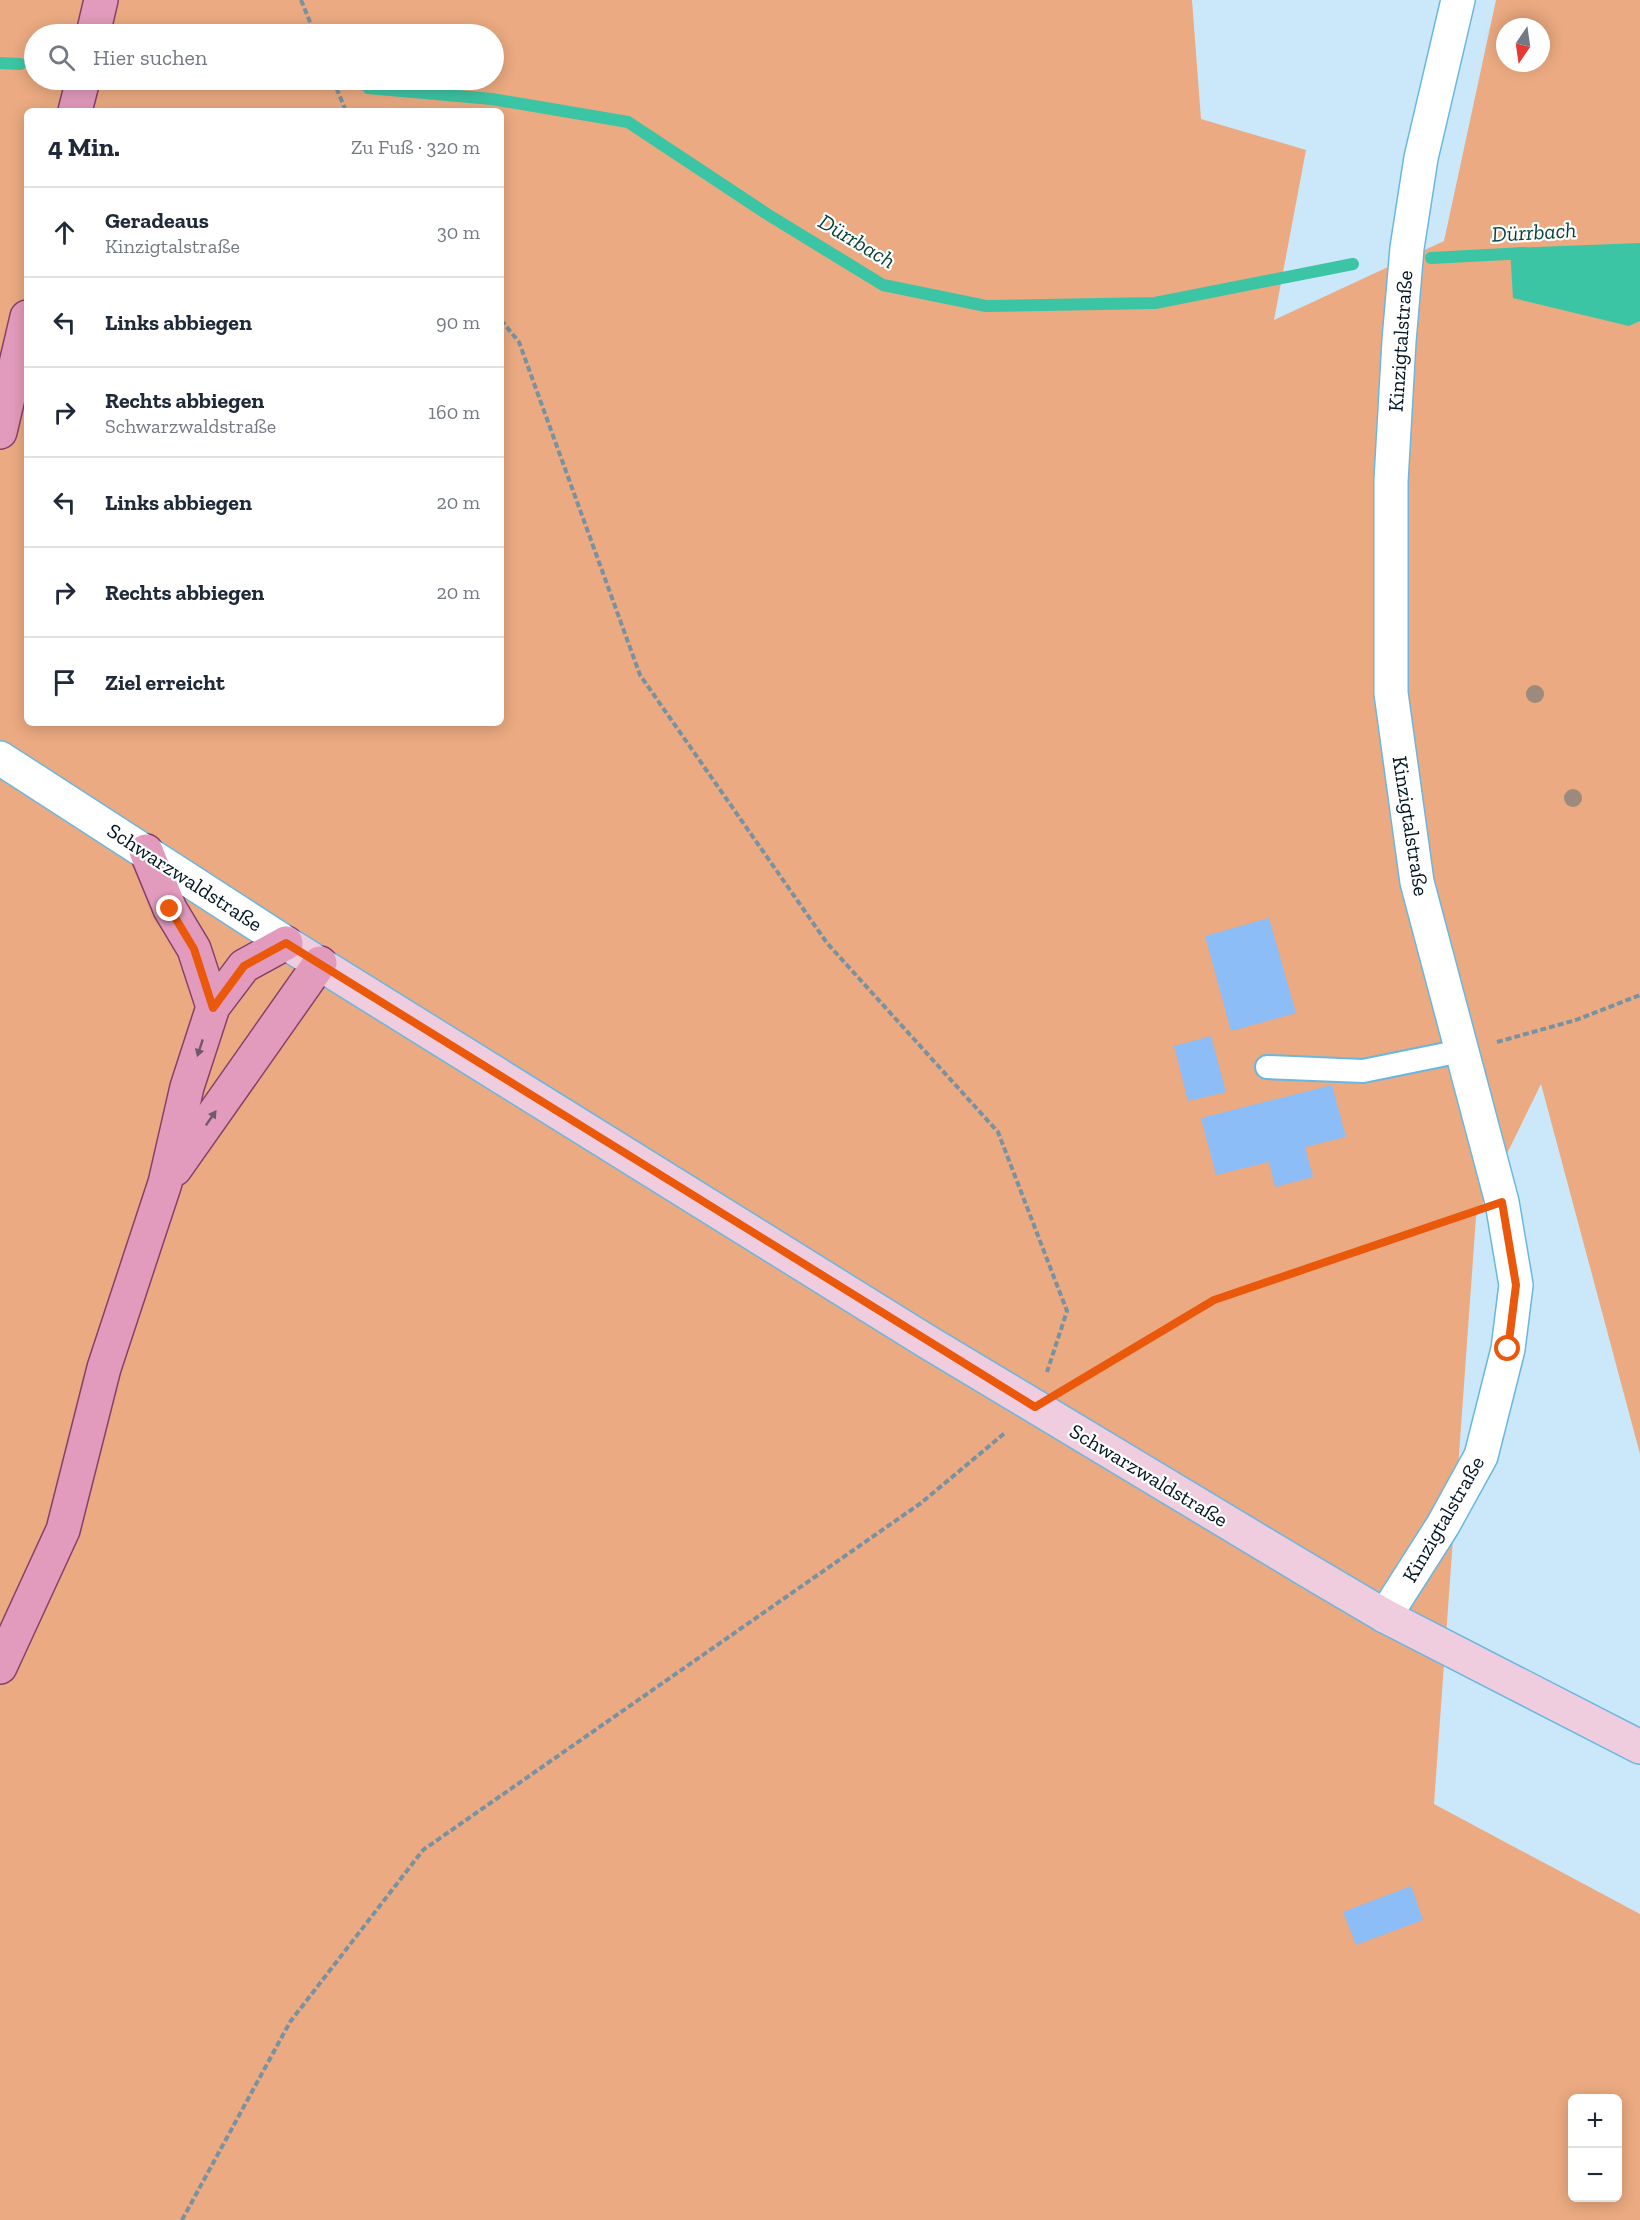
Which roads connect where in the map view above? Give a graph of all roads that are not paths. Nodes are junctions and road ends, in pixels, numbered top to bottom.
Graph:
1 (101, 0) edge
2 (1458, 0) edge
3 (95, 24) edge
4 (80, 90) edge
5 (76, 108) edge
6 (24, 330) edge
7 (0, 432) edge
8 (9, 764) edge
9 (146, 851) junction
10 (286, 943) junction
11 (320, 963) junction
12 (213, 1008) junction
13 (1461, 1052) junction
14 (1268, 1067) dead end
15 (165, 1183) junction
16 (1385, 1616) junction
17 (0, 1667) edge
18 (1640, 1747) edge

1 - 3 main road
2 - 13 street, Kinzigtalstraße
4 - 5 main road
6 - 7 main road
8 - 9 street, Schwarzwaldstraße
9 - 10 street, Schwarzwaldstraße
9 - 12 main road
10 - 11 main road, Schwarzwaldstraße
10 - 12 main road
15 -> 11 main road
11 - 16 main road, Schwarzwaldstraße
12 -> 15 main road
13 - 14 lane
13 - 16 street, Kinzigtalstraße
15 - 17 main road
16 - 18 main road, Schwarzwaldstraße

